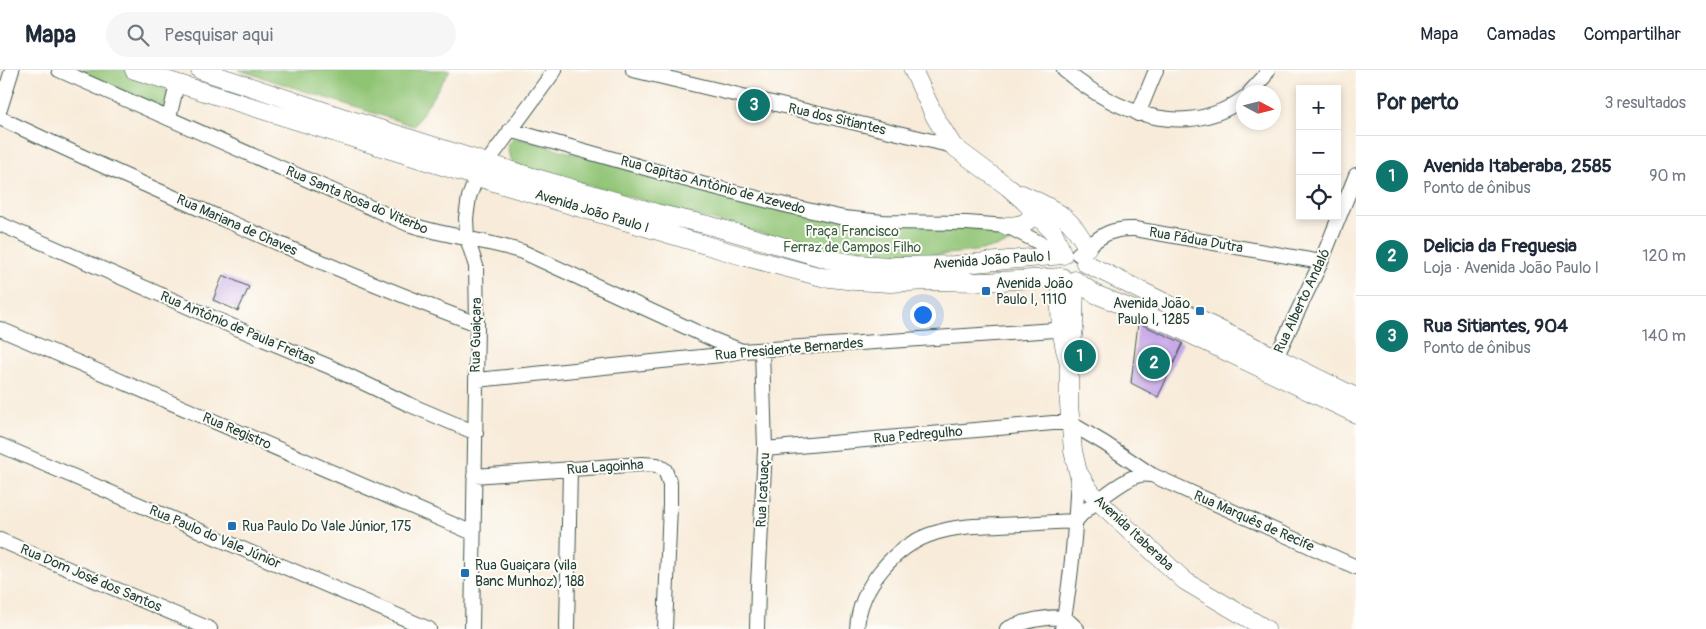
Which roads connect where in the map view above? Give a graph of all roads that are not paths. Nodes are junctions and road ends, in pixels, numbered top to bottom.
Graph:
1 (12, 70) edge
2 (59, 70) edge
3 (134, 70) edge
4 (200, 70) edge
5 (555, 70) edge
6 (634, 70) edge
7 (913, 70) edge
8 (1064, 70) edge
9 (1156, 70) edge
10 (1268, 70) edge
11 (177, 84) junction
12 (1257, 85) edge
13 (1236, 103) edge
14 (0, 109) edge
15 (1138, 114) junction
16 (0, 118) edge
17 (169, 118) junction
18 (510, 130) junction
19 (953, 146) junction
20 (482, 170) junction
21 (1356, 175) edge
22 (1008, 187) junction
23 (1032, 210) junction
24 (0, 224) edge
25 (1007, 226) junction
26 (467, 238) junction
27 (1078, 255) junction
28 (1321, 262) junction
29 (1068, 278) junction
30 (477, 324) junction
31 (0, 329) edge
32 (1067, 329) junction
33 (762, 350) junction
34 (742, 351) junction
35 (1273, 365) junction
36 (476, 380) junction
37 (1356, 397) edge
38 (1356, 414) edge
39 (1070, 423) junction
40 (476, 433) junction
41 (0, 445) edge
42 (766, 449) junction
43 (1121, 454) junction
44 (570, 470) junction
45 (1078, 472) junction
46 (1152, 475) junction
47 (474, 476) junction
48 (1120, 484) junction
49 (1099, 502) junction
50 (1076, 521) junction
51 (473, 534) junction
52 (0, 540) edge
53 (1356, 567) edge
54 (1063, 623) edge
55 (210, 629) edge
56 (429, 629) edge
57 (472, 629) edge
58 (567, 629) edge
59 (665, 629) edge
60 (757, 629) edge
61 (857, 629) edge
62 (1007, 629) edge
63 (1077, 629) edge
64 (1266, 629) edge

1 - 14 street
2 - 17 street, Rua Santa Rosa do Viterbo
3 - 11 main road, Avenida João Paulo I
4 - 20 main road, Avenida João Paulo I
5 - 18 street, Rua Guaiçara
6 - 19 street, Rua dos Sitiantes
7 - 19 main road
8 - 15 street
9 - 15 street
10 - 12 street
11 - 17 street
11 - 20 main road, Avenida João Paulo I
13 - 15 street
16 - 30 street, Rua Mariana de Chaves
17 - 26 street, Rua Santa Rosa do Viterbo
18 - 20 street, Rua Guaiçara
18 - 25 street, Rua Capitão Antônio de Azevedo
19 - 22 main road
20 - 26 street, Rua Guaiçara
20 - 27 main road, Avenida João Paulo I
20 - 29 main road, Avenida João Paulo I
21 - 28 street, Rua Alberto Andaló
22 - 23 main road
22 - 27 main road
23 - 25 main road
23 - 27 main road
24 - 40 street, Rua Antônio de Paula Freitas
25 - 27 street, Rua Capitão Antônio de Azevedo
26 - 30 street, Rua Guaiçara
26 - 34 street, Rua Santa Rosa do Viterbo
27 - 28 street, Rua Pádua Dutra
27 - 29 main road
27 - 29 main road, Avenida Itaberaba
27 - 35 main road
28 - 35 street, Rua Alberto Andaló
29 - 32 main road, Avenida Itaberaba
29 - 35 main road
30 - 36 street, Rua Guaiçara
31 - 51 street, Rua Registro
32 - 33 street, Rua Presidente Bernardes
32 - 39 main road, Avenida Itaberaba
33 - 34 street, Rua Presidente Bernardes
33 - 42 street, Rua Icatuaçu
34 - 36 street, Rua Presidente Bernardes
35 - 37 main road
35 - 38 main road
36 - 40 street, Rua Guaiçara
39 - 42 street, Rua Pedregulho
39 - 43 street, Rua Marquês de Recife
39 - 45 main road, Avenida Itaberaba
40 - 47 street, Rua Guaiçara
41 - 56 street, Rua Paulo do Vale Júnior
42 - 60 street, Rua Icatuaçu
43 - 46 street, Rua Marquês de Recife
43 - 48 street
44 - 47 street, Rua Lagoinha
44 - 58 street
44 - 59 street, Rua Lagoinha
45 - 49 main road, Avenida Itaberaba
45 - 50 street
46 - 48 street
46 - 53 street, Rua Marquês de Recife
47 - 51 street, Rua Guaiçara
48 - 49 street
49 - 50 street
49 - 64 main road, Avenida Itaberaba
50 - 54 street
50 - 61 street
51 - 57 street, Rua Guaiçara
52 - 55 street, Rua Dom José dos Santos
54 - 62 street
54 - 63 street

